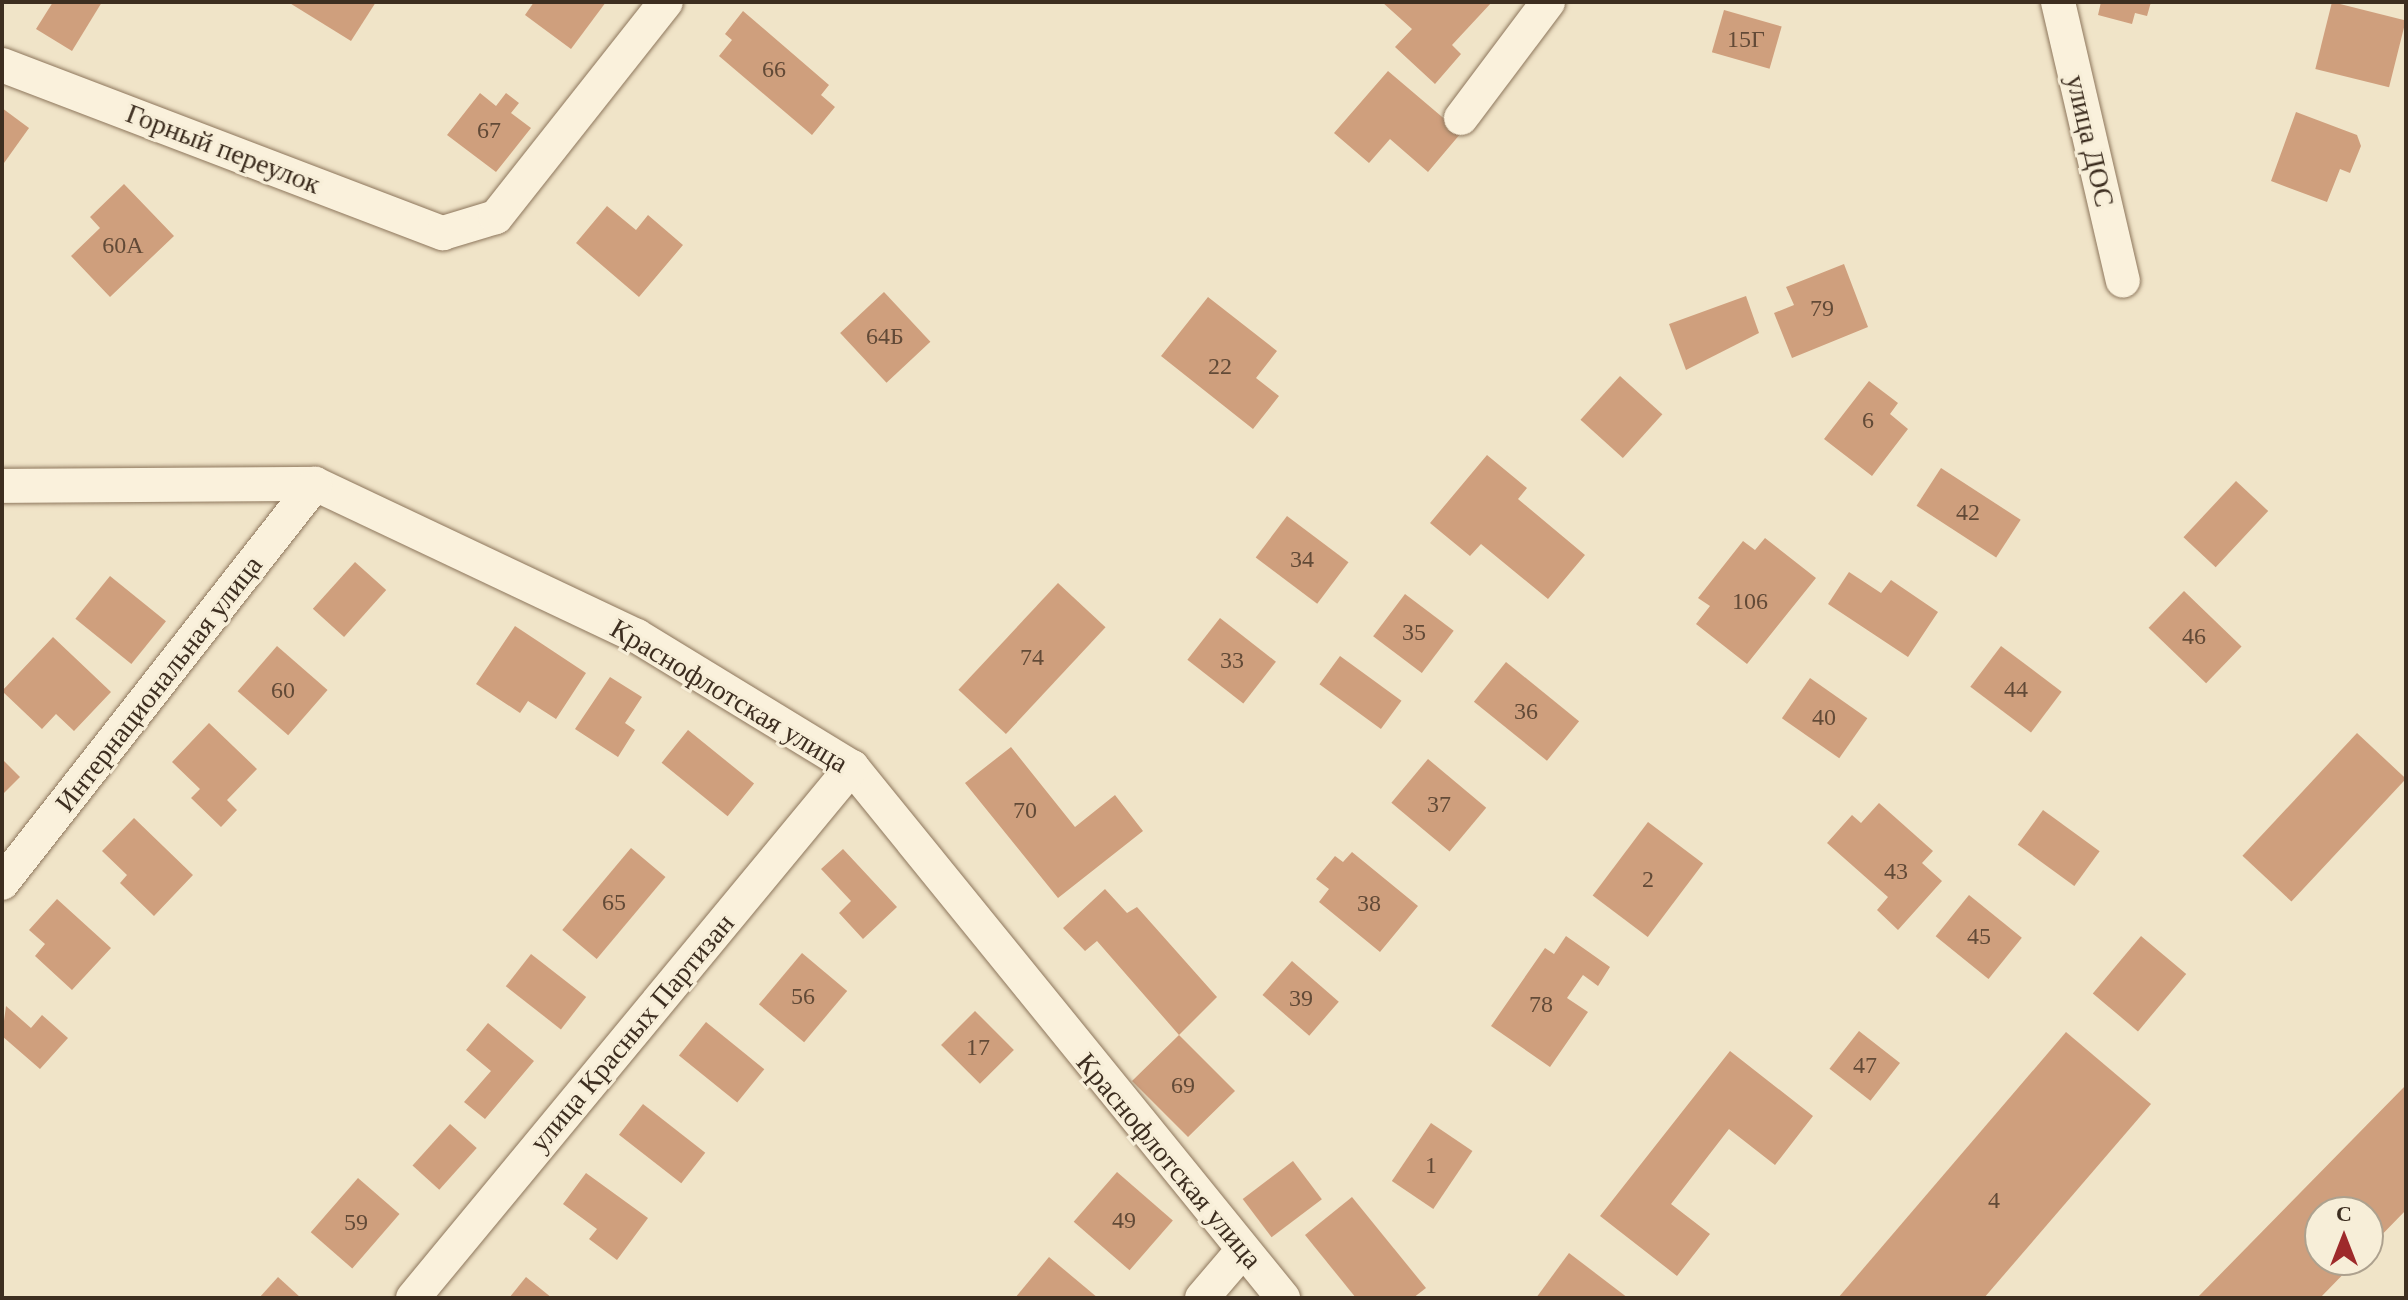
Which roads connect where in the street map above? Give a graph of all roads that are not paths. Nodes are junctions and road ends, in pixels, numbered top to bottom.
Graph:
1 (666, 2) edge
2 (1548, 2) edge
3 (2058, 2) edge
4 (2, 65) edge
5 (1461, 118) dead end
6 (2123, 281) dead end
7 (315, 484) junction
8 (2, 486) edge
9 (852, 767) junction
10 (2, 883) edge
11 (1243, 1250) junction
12 (413, 1298) edge
13 (1202, 1298) edge
14 (1283, 1298) edge

1 - 4 street, Горный переулок
2 - 5 street
3 - 6 street, улица ДОС
7 - 8 street, Краснофлотская улица
7 - 9 street, Краснофлотская улица
7 - 10 street, Интернациональная улица
9 - 11 street, Краснофлотская улица
9 - 12 street, улица Красных Партизан
11 - 13 street
11 - 14 street, Краснофлотская улица

